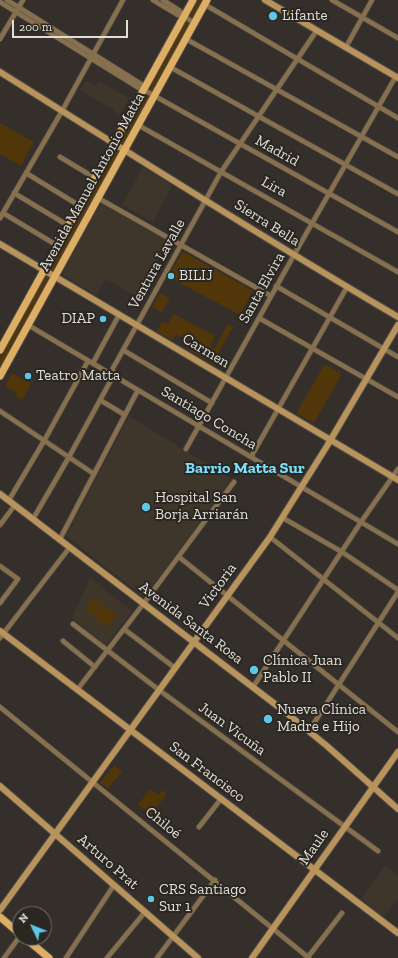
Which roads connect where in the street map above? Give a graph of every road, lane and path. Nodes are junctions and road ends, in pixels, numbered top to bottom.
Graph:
1 (7, 0) edge
2 (23, 0) edge
3 (123, 0) edge
4 (153, 0) edge
5 (163, 0) edge
6 (193, 0) edge
7 (266, 0) edge
8 (332, 0) edge
9 (372, 0) edge
10 (0, 2) edge
11 (206, 2) edge
12 (17, 9) junction
13 (184, 16) junction
14 (363, 18) junction
15 (194, 23) junction
16 (317, 30) junction
17 (186, 38) junction
18 (398, 38) edge
19 (0, 39) edge
20 (346, 47) junction
21 (92, 56) junction
22 (297, 59) junction
23 (170, 67) junction
24 (0, 72) edge
25 (397, 77) edge
26 (276, 89) junction
27 (144, 90) junction
28 (154, 96) junction
29 (378, 106) junction
30 (62, 111) junction
31 (258, 116) junction
32 (398, 118) edge
33 (138, 125) junction
34 (361, 136) junction
35 (114, 144) junction
36 (240, 144) junction
37 (124, 149) junction
38 (60, 157) dead end
39 (398, 157) edge
40 (345, 165) junction
41 (221, 172) junction
42 (26, 173) junction
43 (96, 178) junction
44 (14, 194) junction
45 (329, 194) junction
46 (398, 194) edge
47 (98, 198) junction
48 (206, 199) junction
49 (80, 206) junction
50 (3, 213) junction
51 (0, 218) edge
52 (312, 223) junction
53 (69, 226) junction
54 (398, 232) edge
55 (0, 244) edge
56 (181, 245) junction
57 (58, 246) junction
58 (294, 255) junction
59 (44, 271) junction
60 (398, 272) edge
61 (54, 277) junction
62 (276, 286) junction
63 (347, 287) junction
64 (271, 296) junction
65 (119, 315) junction
66 (330, 317) junction
67 (398, 317) edge
68 (259, 318) junction
69 (28, 325) junction
70 (136, 325) junction
71 (398, 325) edge
72 (4, 340) edge
73 (18, 343) junction
74 (312, 348) junction
75 (384, 349) junction
76 (0, 350) edge
77 (122, 350) junction
78 (398, 357) edge
79 (90, 362) junction
80 (112, 375) junction
81 (0, 376) edge
82 (226, 378) junction
83 (366, 378) junction
84 (138, 390) junction
85 (398, 397) edge
86 (100, 400) junction
87 (212, 403) junction
88 (278, 409) junction
89 (0, 411) edge
90 (125, 415) junction
91 (199, 425) junction
92 (330, 440) junction
93 (44, 441) junction
94 (186, 449) dead end
95 (69, 457) junction
96 (251, 457) junction
97 (398, 469) edge
98 (94, 474) junction
99 (395, 478) edge
100 (234, 482) dead end
101 (302, 487) junction
102 (0, 494) edge
103 (9, 500) junction
104 (15, 505) junction
105 (283, 518) junction
106 (33, 519) junction
107 (361, 522) junction
108 (0, 525) edge
109 (270, 537) junction
110 (60, 539) junction
111 (398, 544) edge
112 (70, 547) junction
113 (342, 552) junction
114 (179, 557) junction
115 (0, 566) edge
116 (324, 580) junction
117 (398, 591) edge
118 (227, 596) junction
119 (0, 603) edge
120 (144, 604) junction
121 (379, 623) junction
122 (74, 624) dead end
123 (124, 629) junction
124 (1, 634) edge
125 (398, 638) edge
126 (284, 641) junction
127 (63, 642) dead end
128 (194, 642) junction
129 (108, 651) junction
130 (95, 667) junction
131 (175, 668) junction
132 (339, 685) junction
133 (253, 687) junction
134 (77, 690) junction
135 (159, 690) junction
136 (0, 707) edge
137 (130, 730) junction
138 (309, 731) junction
139 (398, 732) edge
140 (398, 752) edge
141 (93, 782) junction
142 (0, 786) edge
143 (373, 787) junction
144 (221, 799) junction
145 (398, 809) edge
146 (345, 826) junction
147 (199, 827) dead end
148 (55, 834) junction
149 (378, 851) dead end
150 (314, 870) junction
151 (215, 880) junction
152 (114, 885) junction
153 (0, 910) edge
154 (145, 912) junction
155 (342, 912) dead end
156 (0, 917) edge
157 (12, 928) edge
158 (273, 928) junction
159 (398, 933) edge
160 (173, 936) junction
161 (12, 946) edge
162 (35, 946) edge
163 (309, 957) edge
164 (4, 958) edge
165 (49, 958) edge
166 (66, 958) edge
167 (107, 958) edge
168 (157, 958) edge
169 (198, 958) edge
170 (252, 958) edge

1 - 12 street, Madrid
2 - 12 street
3 - 21 street
4 - 13 street
5 - 13 street
6 - 13 main road, Avenida Manuel Antonio Matta
7 - 16 main road
8 - 14 street
9 - 14 street
10 - 12 street, Madrid
11 - 15 main road, Avenida Manuel Antonio Matta
11 - 22 street
12 - 19 street
12 - 21 street, Madrid
13 - 15 street
13 - 27 main road, Avenida Manuel Antonio Matta
14 - 18 street
14 - 20 street
15 - 17 main road, Avenida Manuel Antonio Matta
16 - 20 main road
16 - 22 street, Ventura Lavalle
17 - 23 main road, Avenida Manuel Antonio Matta
17 - 26 street
20 - 25 main road
21 - 27 street, Madrid
21 - 30 street
22 - 26 street, Ventura Lavalle
22 - 29 street
23 - 28 main road, Avenida Manuel Antonio Matta
23 - 31 street
24 - 30 main road
25 - 29 street, Santa Elvira
26 - 31 street, Ventura Lavalle
26 - 34 street
27 - 28 street, Madrid
27 - 35 main road, Avenida Manuel Antonio Matta
28 - 33 main road, Avenida Manuel Antonio Matta
28 - 36 street, Madrid
29 - 32 street
29 - 34 street, Santa Elvira
30 - 35 main road
30 - 42 street
31 - 36 street, Ventura Lavalle
31 - 40 street
33 - 37 main road, Avenida Manuel Antonio Matta
33 - 41 street, Lira
34 - 39 street
34 - 40 street, Santa Elvira
35 - 37 main road
35 - 43 main road, Avenida Manuel Antonio Matta
36 - 41 street, Ventura Lavalle
36 - 45 street, Madrid
37 - 47 main road, Avenida Manuel Antonio Matta
37 - 48 main road, Sierra Bella
38 - 43 street
40 - 45 street, Santa Elvira
40 - 46 street
41 - 48 street, Ventura Lavalle
41 - 52 street, Lira
42 - 44 street
42 - 49 street
43 - 49 main road, Avenida Manuel Antonio Matta
44 - 50 street
44 - 53 street
45 - 52 street, Santa Elvira
45 - 54 street, Madrid
47 - 56 street
47 - 61 main road, Avenida Manuel Antonio Matta
48 - 56 street, Ventura Lavalle
48 - 58 main road, Sierra Bella
49 - 53 main road, Avenida Manuel Antonio Matta
50 - 51 street
50 - 57 street
52 - 58 street, Santa Elvira
52 - 60 street, Lira
53 - 57 main road, Avenida Manuel Antonio Matta
55 - 59 main road, Carmen
56 - 64 street
56 - 70 street, Ventura Lavalle
57 - 59 main road, Avenida Manuel Antonio Matta
58 - 62 street, Santa Elvira
58 - 63 main road, Sierra Bella
59 - 61 main road, Carmen
59 - 72 main road, Avenida Manuel Antonio Matta
61 - 65 main road, Carmen
61 - 69 main road, Avenida Manuel Antonio Matta
62 - 64 street, Santa Elvira
62 - 66 street
63 - 66 street
63 - 67 main road, Sierra Bella
64 - 68 street, Santa Elvira
65 - 70 main road, Carmen
65 - 79 street
66 - 74 street
66 - 75 street
68 - 74 street
68 - 82 street, Santa Elvira
69 - 73 main road, Avenida Manuel Antonio Matta
69 - 79 street, Santiago Concha
70 - 77 street, Ventura Lavalle
70 - 82 main road, Carmen
71 - 75 main road, Victoria
72 - 73 main road
72 - 76 main road, Avenida Manuel Antonio Matta
73 - 81 main road, Avenida Manuel Antonio Matta
74 - 83 street
74 - 88 street
75 - 78 street
75 - 83 main road, Victoria
77 - 80 street, Ventura Lavalle
77 - 87 street
79 - 80 street, Santiago Concha
79 - 93 street
80 - 84 street, Santiago Concha
80 - 86 street, Ventura Lavalle
82 - 87 street, Santa Elvira
82 - 88 main road, Carmen
83 - 85 street
83 - 92 main road, Victoria
84 - 90 street
84 - 91 street, Santiago Concha
86 - 90 street
86 - 95 street, Ventura Lavalle
87 - 91 street, Santa Elvira
88 - 92 main road, Carmen
88 - 96 street
89 - 93 street
90 - 98 street
91 - 94 street, Santa Elvira
91 - 96 street, Santiago Concha
92 - 99 main road, Carmen
92 - 101 main road, Victoria
93 - 95 street
93 - 103 street
95 - 98 street
95 - 106 street, Ventura Lavalle
96 - 101 street, Santiago Concha
97 - 99 street
98 - 110 street
99 - 107 street
100 - 114 street
101 - 105 main road, Victoria
101 - 107 street, Santiago Concha
102 - 103 main road, Avenida Santa Rosa
103 - 104 main road, Avenida Santa Rosa
104 - 106 main road, Avenida Santa Rosa
104 - 108 street
105 - 109 main road, Victoria
105 - 113 street
106 - 110 main road, Avenida Santa Rosa
107 - 111 street, Santiago Concha
107 - 113 street
109 - 116 street
109 - 118 main road, Victoria
110 - 112 main road, Avenida Santa Rosa
112 - 120 main road, Avenida Santa Rosa
112 - 124 street
113 - 116 street
113 - 117 street
114 - 118 street
114 - 120 street
115 - 119 street
116 - 121 street
116 - 126 street
117 - 121 street
118 - 126 street
118 - 128 main road, Victoria
120 - 123 street
120 - 128 main road, Avenida Santa Rosa
121 - 125 street
121 - 132 street
122 - 129 street, Juan Vicuña
123 - 129 street
123 - 131 street
124 - 134 main road, San Francisco
126 - 132 street
126 - 133 street
127 - 130 street
128 - 131 main road, Victoria
128 - 133 main road, Avenida Santa Rosa
129 - 130 street
129 - 135 street, Juan Vicuña
130 - 134 street
131 - 135 main road, Victoria
132 - 138 street
132 - 139 street
133 - 138 main road, Avenida Santa Rosa
134 - 137 main road, San Francisco
135 - 137 main road, Victoria
135 - 146 street, Juan Vicuña
136 - 141 street, Chiloé
137 - 141 main road, Victoria
137 - 144 main road, San Francisco
138 - 143 main road, Avenida Santa Rosa
140 - 143 main road, Maule
141 - 148 main road, Victoria
141 - 151 street, Chiloé
142 - 148 main road, Arturo Prat
143 - 145 main road, Avenida Santa Rosa
143 - 146 main road, Maule
144 - 147 street
144 - 150 main road, San Francisco
146 - 149 street, Juan Vicuña
146 - 150 main road, Maule
148 - 152 main road, Arturo Prat
148 - 153 main road, Victoria
150 - 158 main road, Maule
150 - 159 main road, San Francisco
151 - 158 street, Chiloé
151 - 160 street
152 - 154 main road, Arturo Prat
152 - 166 street
154 - 160 main road, Arturo Prat
154 - 167 street
155 - 163 street
156 - 157 main road
158 - 163 street, Chiloé
158 - 170 main road, Maule
160 - 168 street
160 - 169 main road, Arturo Prat
161 - 164 street
162 - 165 main road

